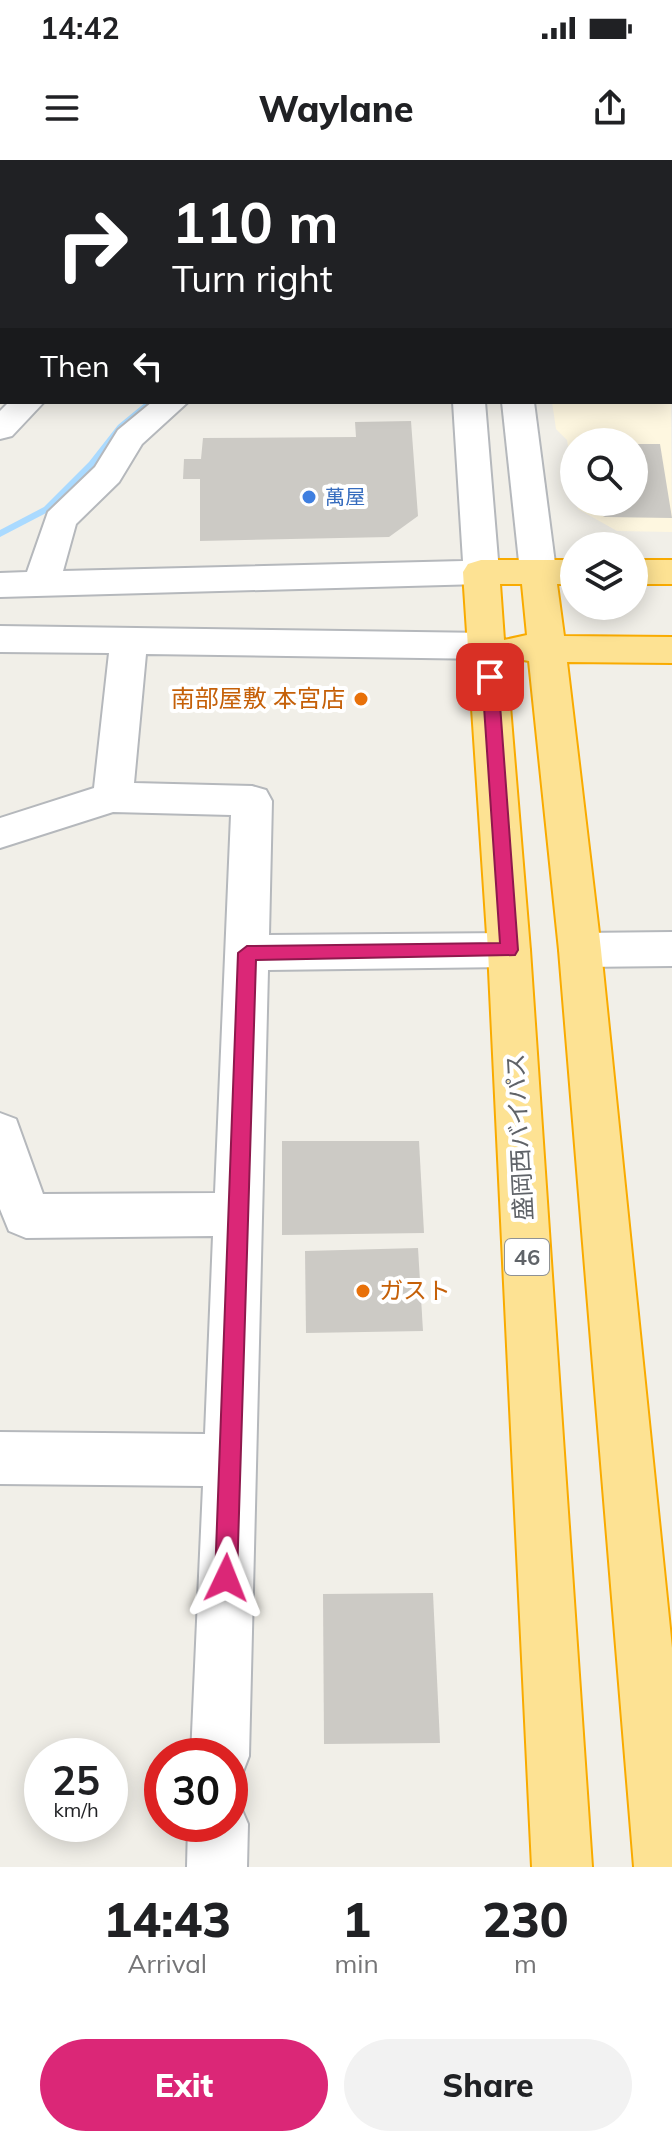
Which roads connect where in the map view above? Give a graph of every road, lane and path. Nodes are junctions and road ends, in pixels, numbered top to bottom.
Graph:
1 (26, 404) edge
2 (170, 404) edge
3 (469, 404) edge
4 (518, 404) edge
5 (0, 429) edge
6 (538, 571) junction
7 (481, 572) junction
8 (560, 572) edge
9 (648, 572) edge
10 (672, 572) edge
11 (41, 584) junction
12 (0, 585) edge
13 (0, 639) edge
14 (129, 640) junction
15 (488, 646) junction
16 (547, 650) junction
17 (672, 650) edge
18 (113, 797) junction
19 (0, 833) edge
20 (672, 949) edge
21 (509, 950) junction
22 (580, 950) junction
23 (247, 953) junction
24 (0, 1133) edge
25 (239, 1214) junction
26 (13, 1222) edge
27 (0, 1458) edge
28 (230, 1460) junction
29 (221, 1738) edge
30 (218, 1842) edge
31 (217, 1867) edge
32 (562, 1867) edge
33 (664, 1867) edge

1 - 5 street
2 - 11 street
3 - 7 street
4 - 6 street
6 - 7 highway
6 - 8 highway
6 - 16 highway
7 - 11 street
7 - 15 highway, 盛岡西バイパス / 46
9 - 10 highway
11 - 12 street
13 - 14 street
14 - 15 street
14 - 18 street
15 - 16 highway
15 - 21 highway, 盛岡西バイパス / 46
16 - 17 highway
16 - 22 highway
18 - 19 street
18 - 23 street
20 - 22 street
21 - 23 street
21 - 32 highway, 盛岡西バイパス / 46
22 - 33 highway
23 - 25 street
24 - 26 street
25 - 26 street
25 - 28 street
27 - 28 street
28 - 29 street
30 - 31 street

